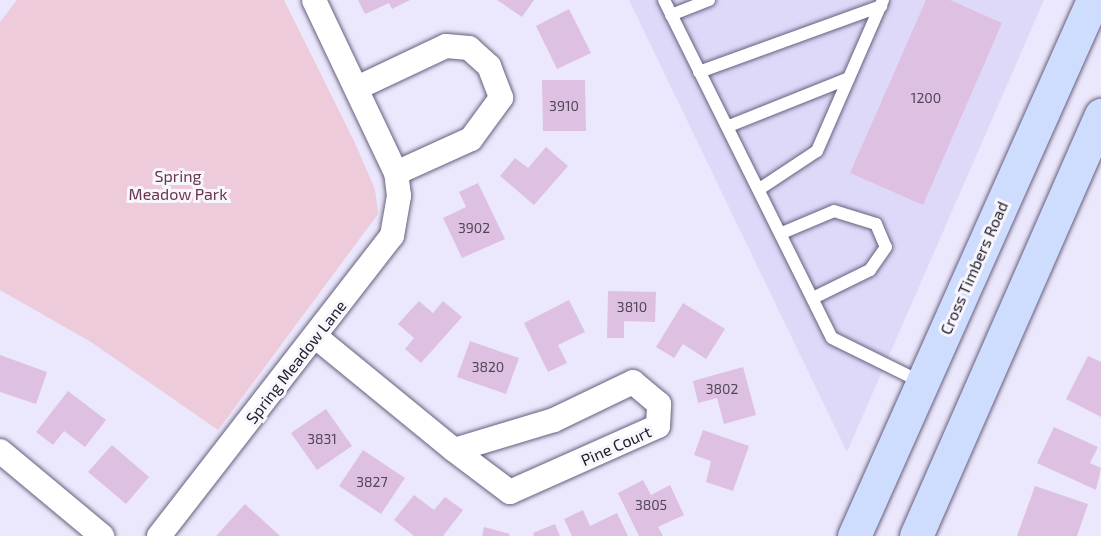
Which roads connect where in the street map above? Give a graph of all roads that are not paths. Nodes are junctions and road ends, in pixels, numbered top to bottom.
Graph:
1 (314, 0) edge
2 (664, 0) edge
3 (710, 0) edge
4 (1093, 0) edge
5 (882, 3) edge
6 (671, 15) junction
7 (699, 72) junction
8 (849, 78) junction
9 (357, 87) junction
10 (1101, 116) edge
11 (729, 126) junction
12 (396, 173) junction
13 (761, 189) junction
14 (782, 233) junction
15 (813, 298) junction
16 (316, 338) junction
17 (922, 382) junction
18 (454, 450) junction
19 (0, 451) edge
20 (102, 536) edge
21 (159, 536) edge
22 (854, 536) edge
23 (916, 536) edge

1 - 9 street, Spring Meadow Lane
2 - 6 lane
3 - 6 lane
4 - 17 main road, Cross Timbers Road
5 - 7 lane
5 - 8 lane
6 - 7 lane
7 - 11 lane
8 - 11 lane
8 - 13 lane
9 - 12 street, Spring Meadow Lane
9 - 12 street
10 - 23 main road
11 - 13 lane
12 - 16 street, Spring Meadow Lane
13 - 14 lane
14 - 15 lane
14 - 15 lane
15 - 17 lane
16 - 18 street, Pine Court
16 - 21 street, Spring Meadow Lane
17 - 22 main road, Cross Timbers Road
18 - 18 street, Pine Court
19 - 20 street

